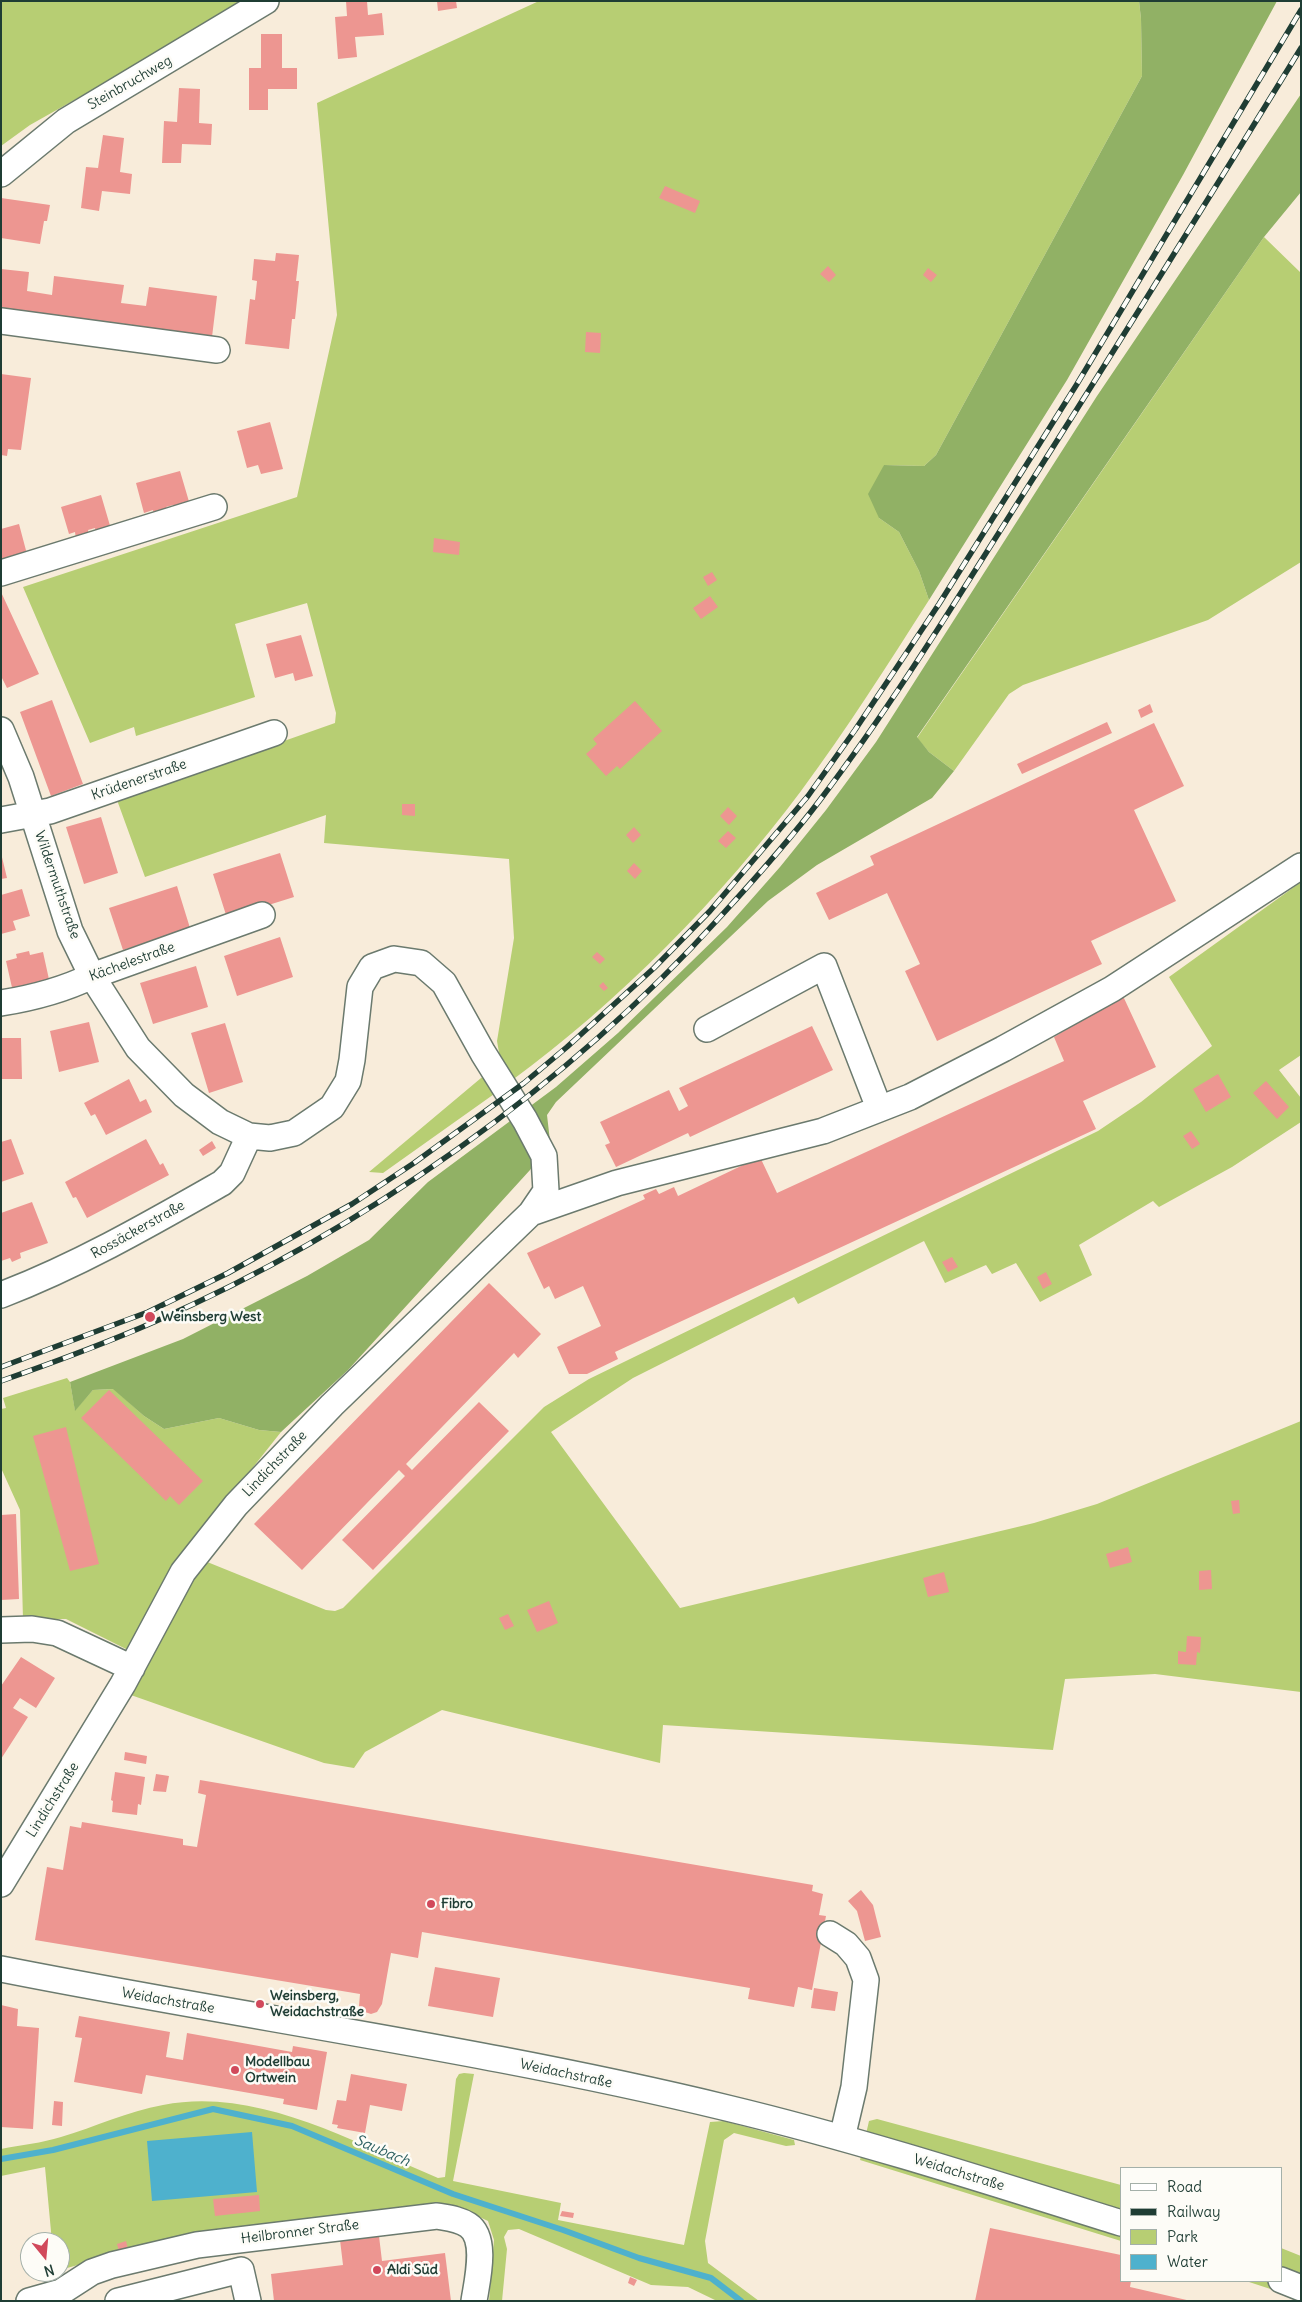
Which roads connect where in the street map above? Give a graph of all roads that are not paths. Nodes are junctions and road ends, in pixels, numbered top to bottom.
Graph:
1 (266, 1) edge
2 (1, 174) edge
3 (1, 321) edge
4 (216, 350) dead end
5 (214, 507) dead end
6 (1, 573) edge
7 (1, 730) edge
8 (274, 733) dead end
9 (33, 815) junction
10 (1, 820) edge
11 (1301, 866) edge
12 (262, 915) dead end
13 (92, 976) junction
14 (1, 1003) edge
15 (707, 1029) dead end
16 (502, 1084) joint
17 (879, 1108) junction
18 (248, 1136) junction
19 (531, 1213) junction
20 (1, 1295) edge
21 (1, 1630) edge
22 (132, 1668) junction
23 (1, 1884) edge
24 (830, 1934) dead end
25 (1, 1969) edge
26 (842, 2138) junction
27 (1120, 2224) edge
28 (1282, 2280) edge
29 (1301, 2288) edge
30 (62, 2297) edge
31 (29, 2301) edge
32 (118, 2301) edge
33 (248, 2301) edge
34 (474, 2301) edge

1 - 2 street, Steinbruchweg
3 - 4 street
5 - 6 street
7 - 9 street, Wildermuthstraße
8 - 9 street, Krüdenerstraße
9 - 10 street, Krüdenerstraße
9 - 13 street, Wildermuthstraße
11 - 17 street
12 - 13 street, Kächelestraße
13 - 14 street, Kächelestraße
13 - 18 street, Wildermuthstraße
15 - 17 street
16 - 18 street, Wildermuthstraße
16 - 19 street, Lindichstraße
17 - 19 street
18 - 20 street, Rossäckerstraße
19 - 22 street, Lindichstraße
21 - 22 street
22 - 23 street, Lindichstraße
24 - 26 street
25 - 26 street, Weidachstraße
26 - 27 street, Weidachstraße
28 - 29 street
30 - 31 street, Heilbronner Straße
30 - 34 street, Heilbronner Straße
32 - 33 street

